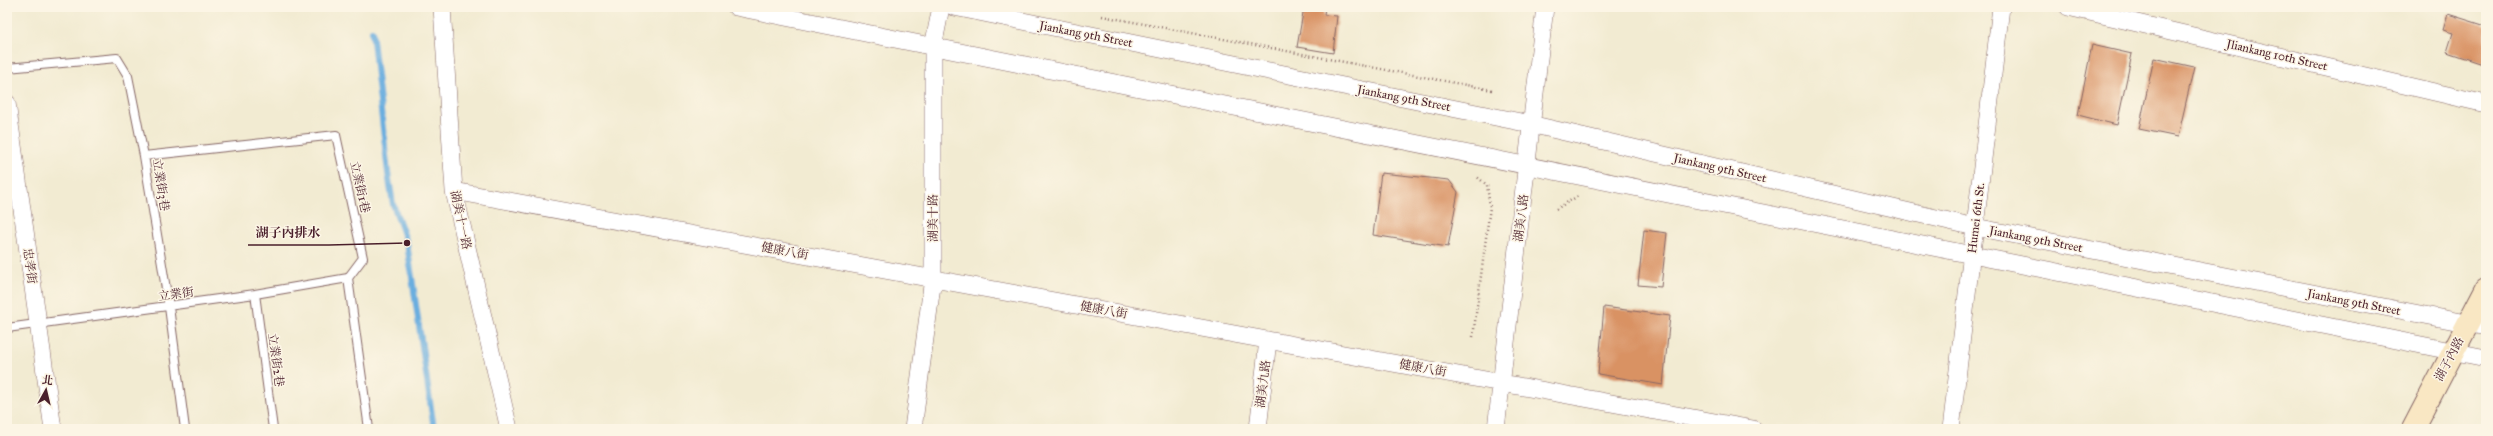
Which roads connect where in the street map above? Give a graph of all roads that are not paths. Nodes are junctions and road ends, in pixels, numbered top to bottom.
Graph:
1 (442, 7) edge
2 (736, 7) edge
3 (941, 7) edge
4 (954, 7) edge
5 (1545, 7) edge
6 (2001, 7) edge
7 (2068, 7) edge
8 (933, 47) junction
9 (7, 68) edge
10 (7, 103) edge
11 (2486, 104) edge
12 (1530, 124) junction
13 (144, 156) junction
14 (1528, 166) junction
15 (454, 191) junction
16 (1975, 227) junction
17 (1972, 256) junction
18 (348, 278) junction
19 (933, 278) junction
20 (2486, 289) edge
21 (255, 294) junction
22 (169, 307) junction
23 (38, 324) junction
24 (2477, 325) edge
25 (7, 328) edge
26 (1268, 340) junction
27 (2452, 353) junction
28 (2486, 358) edge
29 (1501, 383) junction
30 (1724, 426) edge
31 (52, 429) edge
32 (185, 429) edge
33 (273, 429) edge
34 (369, 429) edge
35 (509, 429) edge
36 (913, 429) edge
37 (1258, 429) edge
38 (1496, 429) edge
39 (1753, 429) edge
40 (1951, 429) edge
41 (2412, 429) edge

1 - 15 street, 湖美十一路
2 - 8 street
3 - 8 street, 湖美十路
4 - 12 street, Jiankang 9th Street
5 - 12 street, 湖美八路
6 - 16 street, Humei 6th St.
7 - 11 street, Jliankang 10th Street
8 - 14 street
8 - 19 street, 湖美十路
9 - 13 lane, 立業街3巷
10 - 23 street, 忠孝街
12 - 14 street, 湖美八路
12 - 16 street, Jiankang 9th Street
13 - 18 lane, 立業街1巷
13 - 22 lane, 立業街3巷
14 - 17 street
14 - 29 street, 湖美八路
15 - 19 street, 健康八街
15 - 35 street, 湖美十一路
16 - 17 street, Humei 6th St.
16 - 24 street, Jiankang 9th Street
17 - 27 street
17 - 40 street, Humei 6th St.
18 - 21 lane, 立業街
18 - 34 lane
19 - 26 street, 健康八街
19 - 36 street, 湖美十路
20 - 24 street, 湖子內路
21 - 22 lane, 立業街
21 - 33 lane, 立業街2巷
22 - 23 lane, 立業街
22 - 32 lane, 立業街3巷
23 - 25 lane, 立業街
23 - 31 street, 忠孝街
24 - 27 street, 湖子內路
26 - 29 street, 健康八街
26 - 37 street, 湖美九路
27 - 28 street
27 - 41 street, 湖子內路
29 - 30 street, 健康八街
29 - 38 street, 湖美八路
30 - 39 street, 健康八街

